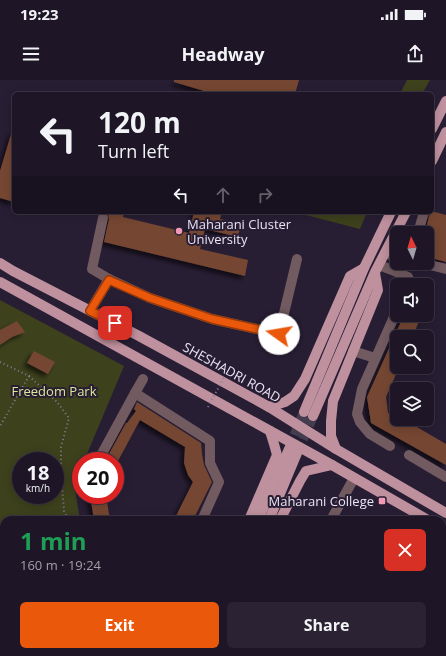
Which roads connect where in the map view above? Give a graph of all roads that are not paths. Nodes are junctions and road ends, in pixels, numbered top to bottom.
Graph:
1 (446, 101) edge
2 (442, 118) edge
3 (434, 127) edge
4 (446, 132) edge
5 (434, 157) edge
6 (390, 214) edge
7 (405, 214) edge
8 (423, 214) edge
9 (103, 218) dead end
10 (420, 226) edge
11 (385, 253) junction
12 (390, 255) edge
13 (297, 259) dead end
14 (0, 263) edge
15 (434, 266) edge
16 (364, 268) junction
17 (377, 269) junction
18 (446, 269) edge
19 (408, 278) edge
20 (109, 280) junction
21 (0, 282) edge
22 (90, 311) junction
23 (392, 322) edge
24 (354, 351) junction
25 (375, 358) junction
26 (143, 379) dead end
27 (135, 393) junction
28 (269, 407) junction
29 (270, 431) junction
30 (390, 446) dead end
31 (336, 449) junction
32 (103, 452) edge
33 (409, 456) dead end
34 (332, 465) junction
35 (446, 477) edge
36 (354, 478) junction
37 (446, 513) edge
38 (204, 516) edge
39 (251, 516) edge
40 (260, 516) edge
41 (270, 516) edge
42 (282, 516) edge
43 (333, 516) edge
44 (415, 516) edge

1 - 2 main road
2 - 3 main road
4 - 5 main road
6 - 16 main road
7 - 11 main road
8 - 10 lane
9 - 20 lane
11 - 12 lane
11 - 17 main road
13 - 20 lane
14 - 22 main road, SHESHADRI ROAD
15 - 18 lane
16 - 17 main road
16 - 28 main road
17 - 19 lane
17 - 24 main road
20 - 22 lane
21 - 29 main road
22 - 28 main road, SHESHADRI ROAD
23 - 25 lane
24 - 25 lane
24 - 31 main road
25 - 30 lane
26 - 27 lane
27 - 32 lane
27 - 38 lane
28 - 31 main road, SHESHADRI ROAD
29 - 34 main road
29 - 39 main road
31 - 37 main road, SHESHADRI ROAD
33 - 35 lane
34 - 36 main road
34 - 42 main road
36 - 43 lane
36 - 44 main road
40 - 41 main road

